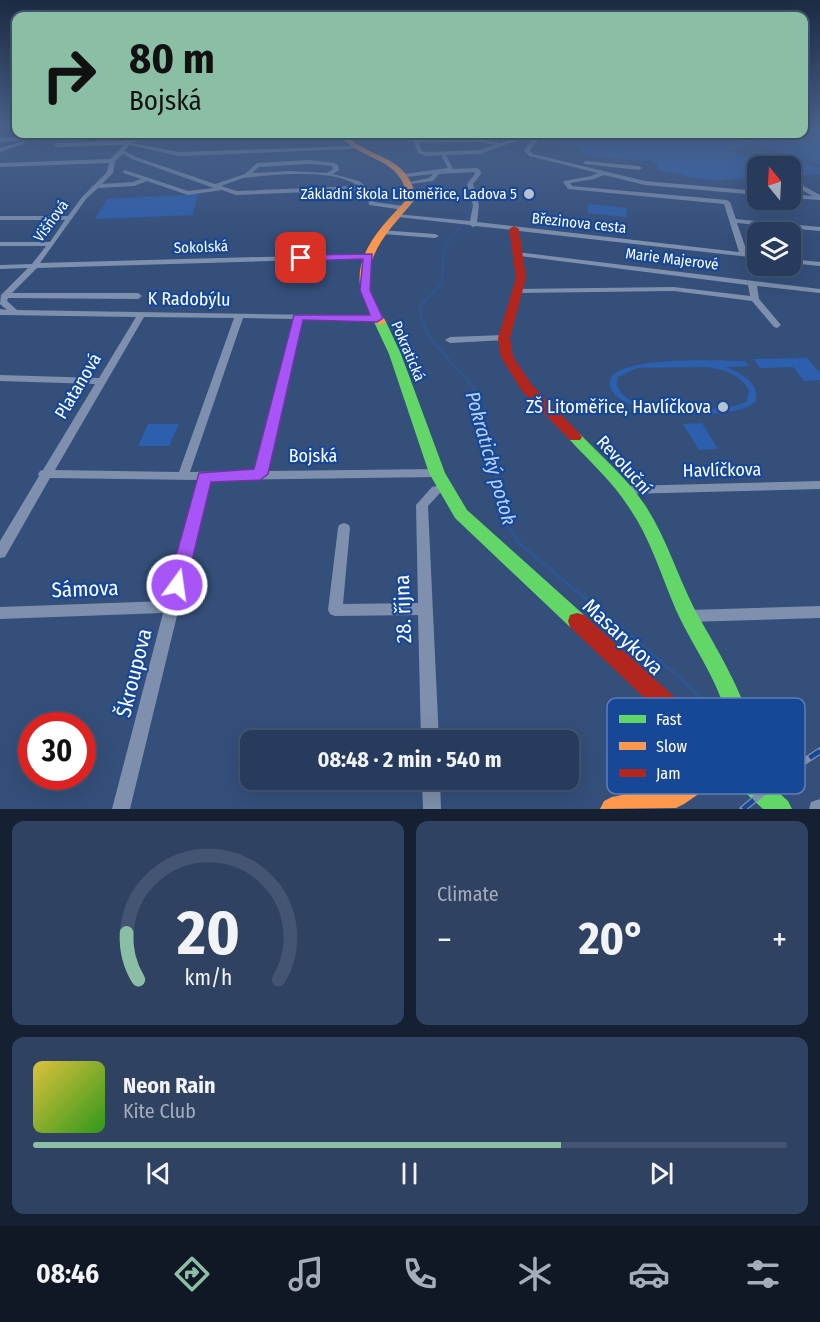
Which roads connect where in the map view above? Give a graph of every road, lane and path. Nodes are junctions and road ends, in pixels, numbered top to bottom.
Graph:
1 (111, 165) edge
2 (155, 165) edge
3 (261, 165) edge
4 (333, 165) edge
5 (391, 165) edge
6 (449, 165) edge
7 (570, 165) edge
8 (604, 165) edge
9 (639, 168) dead end
10 (449, 171) junction
11 (125, 172) dead end
12 (603, 173) junction
13 (329, 174) junction
14 (246, 176) junction
15 (148, 179) junction
16 (409, 179) junction
17 (217, 185) junction
18 (96, 186) junction
19 (801, 187) edge
20 (224, 188) junction
21 (366, 189) junction
22 (747, 189) edge
23 (716, 190) junction
24 (747, 192) edge
25 (801, 197) edge
26 (820, 198) edge
27 (401, 212) junction
28 (0, 218) edge
29 (71, 218) junction
30 (735, 222) junction
31 (473, 225) junction
32 (514, 229) junction
33 (820, 230) edge
34 (383, 232) junction
35 (435, 236) dead end
36 (0, 244) edge
37 (52, 244) junction
38 (520, 254) junction
39 (744, 255) junction
40 (747, 255) edge
41 (368, 256) junction
42 (801, 262) edge
43 (820, 264) edge
44 (34, 266) junction
45 (0, 267) edge
46 (752, 283) junction
47 (516, 291) junction
48 (820, 291) edge
49 (5, 295) junction
50 (138, 296) dead end
51 (755, 299) junction
52 (0, 312) edge
53 (15, 312) junction
54 (141, 315) junction
55 (239, 317) junction
56 (298, 317) junction
57 (377, 318) junction
58 (777, 325) dead end
59 (504, 338) junction
60 (450, 340) dead end
61 (0, 378) edge
62 (100, 381) junction
63 (437, 472) junction
64 (44, 474) junction
65 (260, 474) junction
66 (183, 476) junction
67 (205, 476) junction
68 (820, 485) edge
69 (444, 488) junction
70 (625, 490) junction
71 (344, 528) dead end
72 (0, 553) edge
73 (172, 607) junction
74 (425, 609) junction
75 (820, 612) edge
76 (0, 613) edge
77 (688, 616) junction
78 (658, 698) edge
79 (731, 698) edge
80 (430, 730) edge
81 (431, 790) edge
82 (679, 794) edge
83 (763, 794) edge
84 (122, 809) edge
85 (432, 809) edge
86 (612, 809) edge
87 (780, 809) edge

1 - 18 street, Višňová
2 - 17 street
3 - 14 street
4 - 13 street
5 - 16 street
6 - 10 street
7 - 12 street
8 - 9 street
10 - 16 street
10 - 31 street
11 - 15 street
12 - 23 street
12 - 30 street
13 - 14 street
13 - 21 street
14 - 17 street
15 - 18 street
15 - 20 street
16 - 27 street, Pokratická
17 - 20 street
18 - 29 street, Višňová
19 - 26 street
20 - 21 street
21 - 27 street, Březinova cesta
22 - 23 street
23 - 24 street
25 - 26 street
27 - 31 street, Březinova cesta
27 - 34 street, Pokratická
28 - 29 street
29 - 37 street, Višňová
30 - 33 street
30 - 39 street
31 - 32 street, Březinova cesta
32 - 38 street, Revoluční
32 - 39 street, Březinova cesta
34 - 35 street
34 - 41 street, Pokratická
36 - 37 street
37 - 44 street, Višňová
38 - 46 street, Marie Majerové
38 - 47 street, Revoluční
39 - 40 street, Březinova cesta
41 - 44 street, Sokolská
41 - 57 street, Pokratická
42 - 43 street
44 - 45 street, Sokolská
44 - 49 street, Višňová
46 - 48 street, Marie Majerové
46 - 51 street
47 - 51 street
47 - 59 street, Revoluční
49 - 50 street
49 - 53 street
51 - 58 street
52 - 53 street, K Radobýlu
53 - 54 street, K Radobýlu
54 - 55 street, K Radobýlu
54 - 62 street, Platanová
55 - 56 street, K Radobýlu
55 - 66 street
56 - 57 street, K Radobýlu
56 - 65 street
57 - 63 street, Pokratická
59 - 60 street
59 - 70 street, Revoluční
61 - 62 street
62 - 64 street, Platanová
63 - 65 street, Bojská
63 - 69 street, Pokratická
64 - 66 street, Bojská
64 - 72 street, Platanová
65 - 67 street, Bojská
66 - 67 street, Bojská
67 - 73 street, Škroupova
68 - 70 street, Havlíčkova
69 - 74 street, 28. října
69 - 78 street, Masarykova
70 - 77 street, Revoluční
71 - 74 street
73 - 76 street, Sámova
73 - 84 street, Škroupova
74 - 80 street, 28. října
75 - 77 street
77 - 79 street, Revoluční
81 - 85 street
82 - 86 street
83 - 87 street, Masarykova

